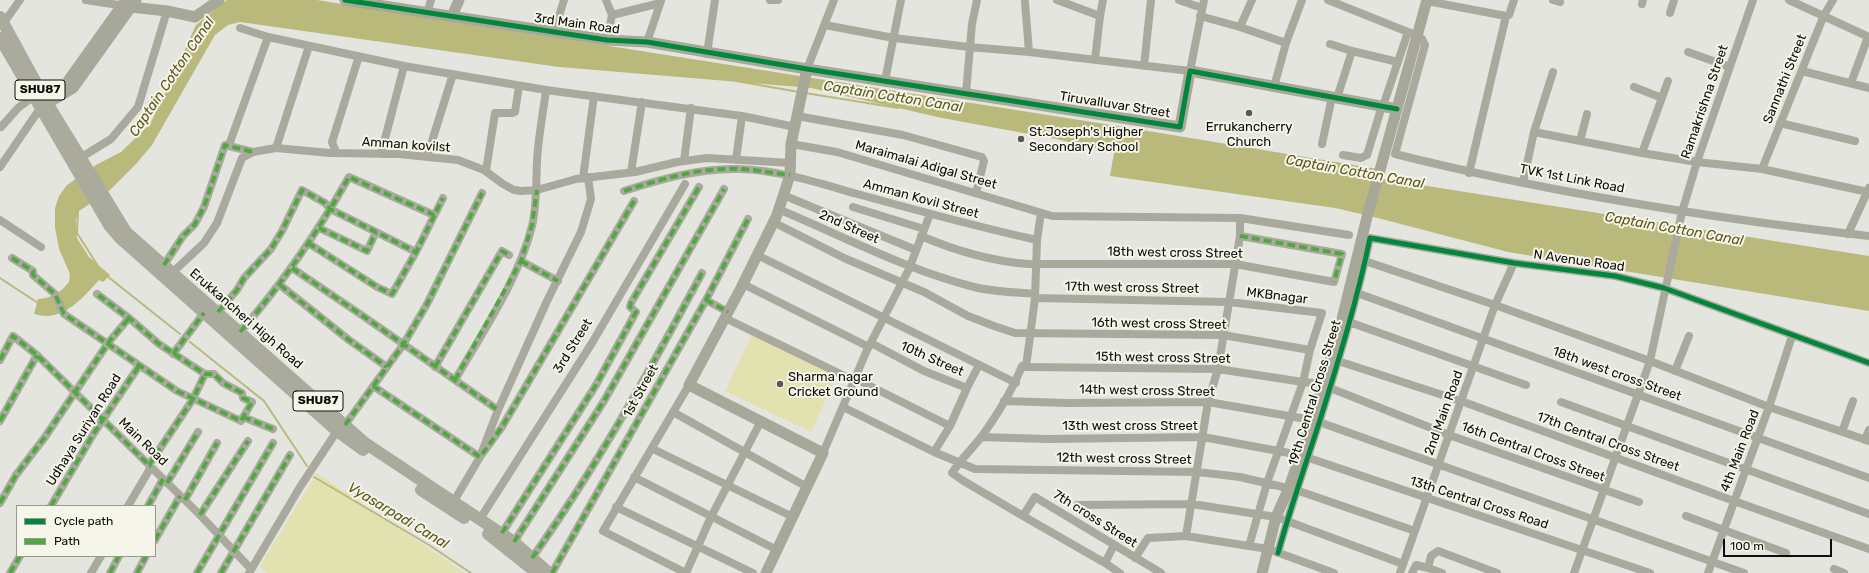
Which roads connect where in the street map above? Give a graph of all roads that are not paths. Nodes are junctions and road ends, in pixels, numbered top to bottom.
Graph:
1 (20, 0) edge
2 (86, 0) edge
3 (219, 0) edge
4 (345, 0) edge
5 (431, 0) edge
6 (459, 0) edge
7 (564, 0) edge
8 (606, 0) edge
9 (715, 0) edge
10 (770, 0) edge
11 (778, 0) edge
12 (834, 0) edge
13 (901, 0) edge
14 (977, 0) edge
15 (1057, 0) edge
16 (1104, 0) edge
17 (1151, 0) edge
18 (1179, 0) edge
19 (1252, 0) edge
20 (1302, 0) edge
21 (1328, 0) edge
22 (1427, 0) edge
23 (1514, 0) edge
24 (1674, 0) edge
25 (1753, 0) edge
26 (1789, 0) edge
27 (1833, 0) edge
28 (661, 2) edge
29 (1025, 2) dead end
30 (129, 3) edge
31 (383, 3) edge
32 (1202, 8) edge
33 (167, 11) junction
34 (427, 13) junction
35 (1670, 13) dead end
36 (612, 15) junction
37 (1824, 15) junction
38 (452, 16) junction
39 (1100, 16) junction
40 (1506, 16) junction
41 (2, 21) edge
42 (825, 25) junction
43 (1240, 27) junction
44 (240, 28) dead end
45 (554, 32) junction
46 (1413, 34) junction
47 (268, 37) junction
48 (1869, 37) edge
49 (0, 38) edge
50 (894, 38) junction
51 (608, 40) junction
52 (646, 42) junction
53 (1286, 43) junction
54 (1330, 44) dead end
55 (309, 46) junction
56 (969, 48) junction
57 (1352, 51) junction
58 (1029, 52) junction
59 (1688, 52) dead end
60 (707, 54) junction
61 (359, 56) junction
62 (1095, 60) junction
63 (1398, 62) junction
64 (404, 66) junction
65 (1144, 66) junction
66 (1730, 68) junction
67 (1190, 71) junction
68 (1802, 71) junction
69 (806, 72) junction
70 (1553, 72) dead end
71 (453, 74) junction
72 (885, 81) junction
73 (1668, 81) dead end
74 (1851, 83) junction
75 (519, 86) junction
76 (1274, 87) junction
77 (1634, 88) dead end
78 (1869, 88) edge
79 (546, 90) junction
80 (966, 93) junction
81 (34, 96) junction
82 (594, 96) junction
83 (1334, 98) junction
84 (1662, 98) junction
85 (642, 102) junction
86 (44, 105) junction
87 (1383, 106) junction
88 (691, 108) junction
89 (1397, 109) junction
90 (1587, 114) dead end
91 (742, 116) junction
92 (797, 116) junction
93 (1780, 123) junction
94 (1, 127) dead end
95 (795, 127) junction
96 (1534, 132) junction
97 (1580, 141) junction
98 (1855, 141) dead end
99 (791, 144) junction
100 (1322, 144) dead end
101 (229, 145) junction
102 (276, 148) junction
103 (254, 152) junction
104 (336, 152) junction
105 (382, 154) junction
106 (1642, 154) junction
107 (1343, 155) dead end
108 (427, 157) junction
109 (736, 160) junction
110 (79, 161) junction
111 (684, 161) junction
112 (1697, 162) junction
113 (791, 163) junction
114 (0, 167) edge
115 (1762, 169) junction
116 (486, 171) junction
117 (631, 172) junction
118 (1469, 172) junction
119 (790, 175) junction
120 (585, 177) junction
121 (1523, 182) junction
122 (685, 184) dead end
123 (699, 187) dead end
124 (724, 189) dead end
125 (537, 190) junction
126 (1868, 190) edge
127 (624, 191) dead end
128 (482, 193) dead end
129 (976, 193) junction
130 (783, 196) junction
131 (443, 198) dead end
132 (634, 201) dead end
133 (105, 207) junction
134 (853, 207) dead end
135 (330, 210) junction
136 (778, 210) junction
137 (1682, 212) junction
138 (1042, 213) junction
139 (930, 214) junction
140 (434, 215) junction
141 (748, 218) dead end
142 (1240, 218) junction
143 (0, 220) edge
144 (773, 222) junction
145 (319, 228) junction
146 (376, 232) junction
147 (923, 232) junction
148 (1848, 234) junction
149 (1349, 235) dead end
150 (1240, 236) junction
151 (1869, 236) edge
152 (1370, 238) joint
153 (1037, 240) junction
154 (308, 244) junction
155 (41, 247) dead end
156 (916, 250) junction
157 (416, 252) junction
158 (509, 255) dead end
159 (757, 255) junction
160 (12, 258) dead end
161 (521, 261) junction
162 (1365, 261) junction
163 (1037, 263) junction
164 (1514, 263) junction
165 (1235, 264) junction
166 (910, 265) junction
167 (292, 268) junction
168 (169, 269) junction
169 (702, 272) dead end
170 (558, 281) junction
171 (902, 282) junction
172 (744, 284) junction
173 (280, 285) junction
174 (1664, 288) junction
175 (1357, 293) junction
176 (97, 294) dead end
177 (1035, 296) junction
178 (706, 300) junction
179 (1229, 302) junction
180 (1495, 306) junction
181 (211, 311) junction
182 (726, 315) junction
183 (129, 318) junction
184 (884, 318) junction
185 (1349, 322) junction
186 (240, 332) junction
187 (1031, 333) junction
188 (1223, 335) junction
189 (1689, 336) dead end
190 (1792, 336) junction
191 (1483, 340) junction
192 (108, 343) junction
193 (403, 344) junction
194 (870, 345) junction
195 (1310, 350) junction
196 (173, 354) junction
197 (37, 355) junction
198 (0, 360) edge
199 (1338, 361) junction
200 (1650, 361) junction
201 (1869, 363) edge
202 (979, 364) junction
203 (139, 366) junction
204 (1474, 366) junction
205 (387, 367) junction
206 (435, 367) junction
207 (1026, 367) junction
208 (1218, 369) junction
209 (1675, 371) junction
210 (205, 374) junction
211 (455, 380) junction
212 (1328, 380) junction
213 (855, 381) junction
214 (1302, 382) junction
215 (1016, 383) junction
216 (689, 384) junction
217 (1526, 385) dead end
218 (373, 386) junction
219 (967, 388) junction
220 (75, 392) junction
221 (1638, 394) junction
222 (193, 399) junction
223 (1004, 400) junction
224 (1461, 401) junction
225 (1853, 401) dead end
226 (1208, 402) junction
227 (1561, 402) dead end
228 (1769, 407) junction
229 (843, 408) junction
230 (498, 410) junction
231 (673, 412) junction
232 (1289, 416) junction
233 (243, 417) junction
234 (103, 420) junction
235 (0, 421) edge
236 (761, 421) junction
237 (1316, 421) junction
238 (950, 426) junction
239 (1626, 426) junction
240 (341, 428) junction
241 (273, 429) dead end
242 (1869, 430) edge
243 (198, 432) dead end
244 (1842, 432) junction
245 (1449, 435) junction
246 (981, 437) junction
247 (1203, 437) junction
248 (1757, 437) junction
249 (248, 441) dead end
250 (1867, 441) edge
251 (217, 443) dead end
252 (273, 443) dead end
253 (653, 448) junction
254 (1278, 451) junction
255 (745, 452) junction
256 (934, 452) junction
257 (823, 453) junction
258 (290, 455) dead end
259 (480, 457) junction
260 (1304, 457) junction
261 (1615, 458) junction
262 (959, 462) junction
263 (1438, 465) junction
264 (150, 466) junction
265 (1745, 469) junction
266 (1198, 472) junction
267 (634, 477) junction
268 (1869, 478) edge
269 (165, 481) junction
270 (1267, 483) junction
271 (727, 485) junction
272 (807, 486) junction
273 (1293, 489) junction
274 (1604, 490) junction
275 (183, 498) junction
276 (1427, 498) junction
277 (454, 501) junction
278 (1734, 501) junction
279 (1639, 502) dead end
280 (0, 503) edge
281 (1192, 504) junction
282 (52, 505) edge
283 (129, 505) edge
284 (149, 505) edge
285 (1077, 505) dead end
286 (616, 507) junction
287 (1257, 514) junction
288 (1869, 514) edge
289 (200, 515) junction
290 (1023, 516) junction
291 (1686, 516) dead end
292 (712, 517) junction
293 (793, 517) junction
294 (1282, 518) junction
295 (1593, 518) junction
296 (480, 519) junction
297 (1415, 531) junction
298 (1724, 531) junction
299 (502, 533) junction
300 (220, 536) junction
301 (1186, 536) junction
302 (156, 538) edge
303 (514, 542) junction
304 (1114, 545) junction
305 (1249, 546) junction
306 (698, 547) junction
307 (1268, 549) junction
308 (1869, 549) edge
309 (234, 550) junction
310 (777, 550) junction
311 (1582, 550) junction
312 (1278, 553) junction
313 (1786, 553) dead end
314 (19, 557) edge
315 (100, 557) edge
316 (118, 557) edge
317 (145, 557) edge
318 (532, 558) junction
319 (1135, 558) junction
320 (1713, 561) junction
321 (1105, 563) junction
322 (1403, 564) junction
323 (1428, 568) junction
324 (1834, 569) dead end
325 (250, 571) edge
326 (1488, 571) edge
327 (10, 573) edge
328 (91, 573) edge
329 (110, 573) edge
330 (137, 573) edge
331 (197, 573) edge
332 (221, 573) edge
333 (537, 573) edge
334 (549, 573) edge
335 (552, 573) edge
336 (686, 573) edge
337 (753, 573) edge
338 (766, 573) edge
339 (1120, 573) edge
340 (1161, 573) edge
341 (1262, 573) edge
342 (1334, 573) edge
343 (1400, 573) edge
344 (1412, 573) edge
345 (1442, 573) edge
346 (1497, 573) edge
347 (1574, 573) edge
348 (1650, 573) edge
349 (1708, 573) edge
350 (1744, 573) edge
351 (1844, 573) edge

1 - 41 street
2 - 30 street
3 - 33 street
4 - 31 street, 3rd Main Road
5 - 34 street
6 - 38 street
7 - 45 street
8 - 36 street
9 - 60 street
10 - 11 street
12 - 42 street
13 - 50 street
14 - 56 street
15 - 39 street
16 - 39 street
17 - 65 street
18 - 32 street
19 - 43 street
20 - 53 street
21 - 46 street
22 - 40 street
22 - 46 street
23 - 40 street
24 - 35 street
25 - 66 street, Ramakrishna Street
26 - 37 street
27 - 37 street, Sannathi Street
28 - 36 street
28 - 52 street
29 - 58 street
30 - 33 street
30 - 86 street
31 - 34 street, 3rd Main Road
32 - 43 street
32 - 67 street
33 - 110 street
34 - 38 street, 3rd Main Road
36 - 51 street
37 - 48 street
37 - 68 street, Sannathi Street
38 - 45 street, 3rd Main Road
39 - 62 street
40 - 118 street
41 - 86 main road, SHU87
42 - 50 street
42 - 69 street
43 - 53 street
44 - 47 street
45 - 51 street, 3rd Main Road
46 - 63 street
46 - 89 street
46 - 118 street, TVK 1st Link Road
47 - 55 street
47 - 101 street
48 - 74 street
49 - 81 main road, SHU87
50 - 56 street
50 - 72 street
51 - 52 street, 3rd Main Road
52 - 60 street, 3rd Main Road
53 - 76 street
54 - 57 street
55 - 61 street
55 - 102 street
56 - 58 street
56 - 80 street
57 - 63 street
57 - 83 street
58 - 62 street
59 - 66 street
60 - 69 street, 3rd Main Road
61 - 64 street
61 - 104 street
62 - 65 street
63 - 87 street
64 - 71 street
64 - 105 street
65 - 67 street
66 - 112 street, Ramakrishna Street
67 - 76 street
67 - 80 street, Tiruvalluvar Street
68 - 74 street
68 - 93 street, Sannathi Street
69 - 72 street, Tiruvalluvar Street
69 - 92 street
70 - 96 street
71 - 75 street
71 - 108 street
72 - 80 street, Tiruvalluvar Street
73 - 84 street
74 - 78 street
75 - 79 street
75 - 116 street
76 - 83 street
77 - 84 street
79 - 82 street
79 - 125 street
81 - 86 main road, SHU87
81 - 94 street
82 - 85 street
82 - 120 street
83 - 87 street
83 - 100 street
84 - 106 street
85 - 88 street
85 - 117 street
86 - 110 main road, SHU87
86 - 114 street
87 - 89 street
87 - 107 street
88 - 91 street
88 - 111 street
89 - 212 street
90 - 97 street
91 - 95 street
91 - 109 street
92 - 95 street
92 - 129 street
93 - 98 street
93 - 115 street, Sannathi Street
95 - 99 street
96 - 97 street
96 - 121 street
97 - 106 street
99 - 113 street
99 - 129 street, Maraimalai Adigal Street
101 - 103 street
101 - 168 street
102 - 103 street, Amman kovilst
102 - 104 street, Amman kovilst
103 - 168 street, Amman kovilst
104 - 105 street, Amman kovilst
105 - 108 street, Amman kovilst
106 - 112 street
108 - 116 street, Amman kovilst
109 - 111 street, Amman kovilst
109 - 113 street, Amman kovilst
110 - 133 main road, Erukkancheri High Road / SHU87
111 - 117 street, Amman kovilst
112 - 115 street
112 - 137 street, Ramakrishna Street
113 - 119 street
115 - 126 street
116 - 125 street, Amman kovilst
117 - 120 street, Amman kovilst
118 - 121 street, TVK 1st Link Road
119 - 127 street, Amman Kovil Street
119 - 130 street
119 - 139 street, Amman Kovil Street
120 - 125 street, Amman kovilst
120 - 170 street
121 - 137 street, TVK 1st Link Road
122 - 296 street, 3rd Street
123 - 299 street
124 - 303 street
125 - 161 street
126 - 148 street
128 - 193 street, Main Road
129 - 138 street, Maraimalai Adigal Street
130 - 136 street
130 - 156 street
131 - 140 street
132 - 259 street
133 - 168 main road, Erukkancheri High Road / SHU87
133 - 181 main road, SHU87
134 - 147 street, 18th west cross Street
135 - 140 street
135 - 145 street
135 - 146 street
135 - 181 street
136 - 144 street
136 - 166 street, 2nd Street
137 - 148 street, TVK 1st Link Road
137 - 174 street, Ramakrishna Street
138 - 142 street, Maraimalai Adigal Street
138 - 153 street
139 - 147 street
139 - 153 street, Amman Kovil Street
140 - 157 street
141 - 178 street, 1st Street
142 - 149 street, Maraimalai Adigal Street
142 - 150 street
143 - 155 street
144 - 159 street
144 - 171 street
145 - 146 street
145 - 154 street
146 - 157 street
147 - 156 street
147 - 163 street, 18th west cross Street
148 - 151 street, TVK 1st Link Road
150 - 165 street
150 - 165 street, 18th west cross Street
152 - 162 street, 19th Central Cross Street
152 - 164 street, N Avenue Road
153 - 163 street
154 - 157 street
154 - 167 street
156 - 166 street
158 - 206 street
159 - 172 street
159 - 184 street
160 - 192 street
161 - 170 street
161 - 211 street
162 - 175 street, 19th Central Cross Street
162 - 180 street
163 - 165 street, 18th west cross Street
163 - 177 street
164 - 174 street, N Avenue Road
164 - 180 street, 2nd Main Road
165 - 179 street
166 - 171 street
166 - 177 street, 2nd Street
167 - 173 street
167 - 193 street
168 - 181 main road, Erukkancheri High Road / SHU87
169 - 318 street
170 - 230 street
171 - 184 street
171 - 187 street, 16th west cross Street
172 - 182 street
172 - 194 street, 10th Street
173 - 186 street
173 - 205 street
174 - 190 street, N Avenue Road
174 - 200 street, Ramakrishna Street
175 - 185 street, 19th Central Cross Street
175 - 191 street, 18th west cross Street
176 - 183 street
177 - 179 street, 17th west cross Street
177 - 187 street
178 - 182 street
178 - 335 street, 1st Street
179 - 188 street
179 - 195 street, MKBnagar
180 - 191 street, 2nd Main Road
180 - 200 street
181 - 186 main road, Erukkancheri High Road / SHU87
181 - 196 street
181 - 240 main road, SHU87
182 - 213 street
182 - 216 street
183 - 192 street
183 - 196 street
184 - 194 street
184 - 202 street
185 - 199 street, 19th Central Cross Street
185 - 204 street
186 - 240 main road, Erukkancheri High Road / SHU87
187 - 188 street, 16th west cross Street
187 - 207 street
188 - 195 street, 16th west cross Street
188 - 208 street
189 - 209 street
190 - 201 street, N Avenue Road
190 - 228 street, 4th Main Road
191 - 204 street, 2nd Main Road
191 - 221 street, 18th west cross Street
192 - 203 street
192 - 220 street
193 - 205 street, Main Road
193 - 206 street
194 - 213 street
194 - 219 street, 10th Street
195 - 214 street
196 - 210 street
197 - 198 street, Main Road
197 - 220 street, Main Road
197 - 235 street
199 - 212 street, 19th Central Cross Street
199 - 224 street, 17th Central Cross Street
200 - 209 street
200 - 221 street, Ramakrishna Street
202 - 215 street
202 - 219 street
203 - 222 street
203 - 234 street, Udhaya Suriyan Road
204 - 217 street
204 - 224 street, 2nd Main Road
205 - 218 street, Main Road
206 - 211 street
207 - 208 street, 15th west cross Street
207 - 215 street
208 - 214 street, 15th west cross Street
208 - 226 street
209 - 228 street
210 - 222 street
210 - 233 street
211 - 230 street
212 - 214 street, 15th west cross Street
212 - 237 street
212 - 245 street, 16th Central Cross Street
213 - 229 street
213 - 238 street
214 - 232 street
215 - 223 street
216 - 231 street
216 - 236 street
218 - 240 street, Main Road
218 - 259 street
219 - 238 street, 10th Street
220 - 234 street, Main Road
220 - 280 street
221 - 239 street, Ramakrishna Street
221 - 248 street, 18th west cross Street
222 - 233 street
222 - 264 street
223 - 226 street, 14th west cross Street
223 - 246 street
224 - 245 street, 2nd Main Road
224 - 261 street, 17th Central Cross Street
225 - 244 street
226 - 232 street, 14th west cross Street
226 - 247 street
227 - 239 street
228 - 244 street
228 - 248 street, 4th Main Road
229 - 256 street, 12th west cross Street
229 - 257 street
230 - 259 street
231 - 253 street
231 - 255 street
232 - 237 street, 14th west cross Street
232 - 254 street
233 - 241 street
234 - 264 street, Main Road
234 - 282 street, Udhaya Suriyan Road
236 - 255 street
236 - 257 street
237 - 260 street
237 - 263 street, 14th west cross Street
238 - 256 street, 10th Street
239 - 261 street, Ramakrishna Street
239 - 265 street
240 - 277 main road, Erukkancheri High Road / SHU87
240 - 325 street, Main Road
240 - 333 main road, SHU87
242 - 250 street
243 - 269 street
244 - 250 street
245 - 263 street, 2nd Main Road
245 - 274 street, 16th Central Cross Street
246 - 247 street, 13th west cross Street
246 - 262 street
247 - 254 street, 13th west cross Street
247 - 266 street
248 - 265 street, 4th Main Road
248 - 268 street, 18th west cross Street
249 - 289 street
251 - 275 street
252 - 300 street
253 - 267 street
253 - 271 street
254 - 260 street, 13th west cross Street
254 - 270 street
255 - 271 street
255 - 272 street
256 - 262 street, 12th west cross Street
257 - 272 street
258 - 309 street
259 - 277 street
260 - 273 street
260 - 276 street, 13th Central Cross Road
261 - 274 street, Ramakrishna Street
261 - 278 street, 17th Central Cross Street
262 - 266 street, 12th west cross Street
262 - 290 street
263 - 276 street, 2nd Main Road
263 - 295 street, 14th west cross Street
264 - 269 street, Main Road
264 - 283 street
265 - 278 street, 4th Main Road
265 - 288 street
266 - 270 street, 12th west cross Street
266 - 281 street
267 - 286 street
267 - 292 street
269 - 275 street, Main Road
269 - 284 street
270 - 273 street, 12th west cross Street
270 - 287 street
271 - 292 street
271 - 293 street
272 - 293 street
273 - 294 street
273 - 297 street, 12th west cross Street
274 - 279 street, 16th Central Cross Street
274 - 295 street, Ramakrishna Street
275 - 289 street, Main Road
275 - 302 street
276 - 297 street, 2nd Main Road
276 - 311 street, 13th Central Cross Road
277 - 296 main road, Erukkancheri High Road / SHU87
278 - 298 street, 4th Main Road
278 - 308 street, 17th Central Cross Street
281 - 285 street
281 - 287 street
281 - 301 street
286 - 306 street
286 - 336 street
287 - 294 street
287 - 305 street
289 - 300 street, Main Road
290 - 304 street, 7th cross Street
290 - 321 street
291 - 298 street
292 - 306 street
292 - 310 street
293 - 310 street
294 - 307 street
294 - 312 street
294 - 322 street
295 - 311 street, Ramakrishna Street
295 - 320 street, 14th west cross Street
296 - 299 main road, Erukkancheri High Road / SHU87
297 - 322 street, 2nd Main Road
298 - 313 street
298 - 320 street, 4th Main Road
299 - 303 main road, Erukkancheri High Road / SHU87
300 - 309 street, Main Road
300 - 331 street
301 - 305 street
301 - 319 street
303 - 318 main road, Erukkancheri High Road / SHU87
304 - 319 street, 7th cross Street
304 - 321 street
305 - 307 street
306 - 336 street
306 - 337 street
307 - 312 street
307 - 341 street
309 - 325 street, Main Road
309 - 332 street
310 - 338 street
311 - 347 street, Ramakrishna Street
311 - 348 street, 13th Central Cross Road
312 - 342 street
314 - 327 street
315 - 328 street
316 - 329 street
317 - 330 street
318 - 334 main road, Erukkancheri High Road / SHU87
319 - 340 street, 7th cross Street
320 - 349 street, 4th Main Road
320 - 350 street, 14th west cross Street
321 - 339 street
322 - 343 street, 2nd Main Road
323 - 326 street
323 - 344 street
323 - 345 street
324 - 351 street
326 - 346 street

